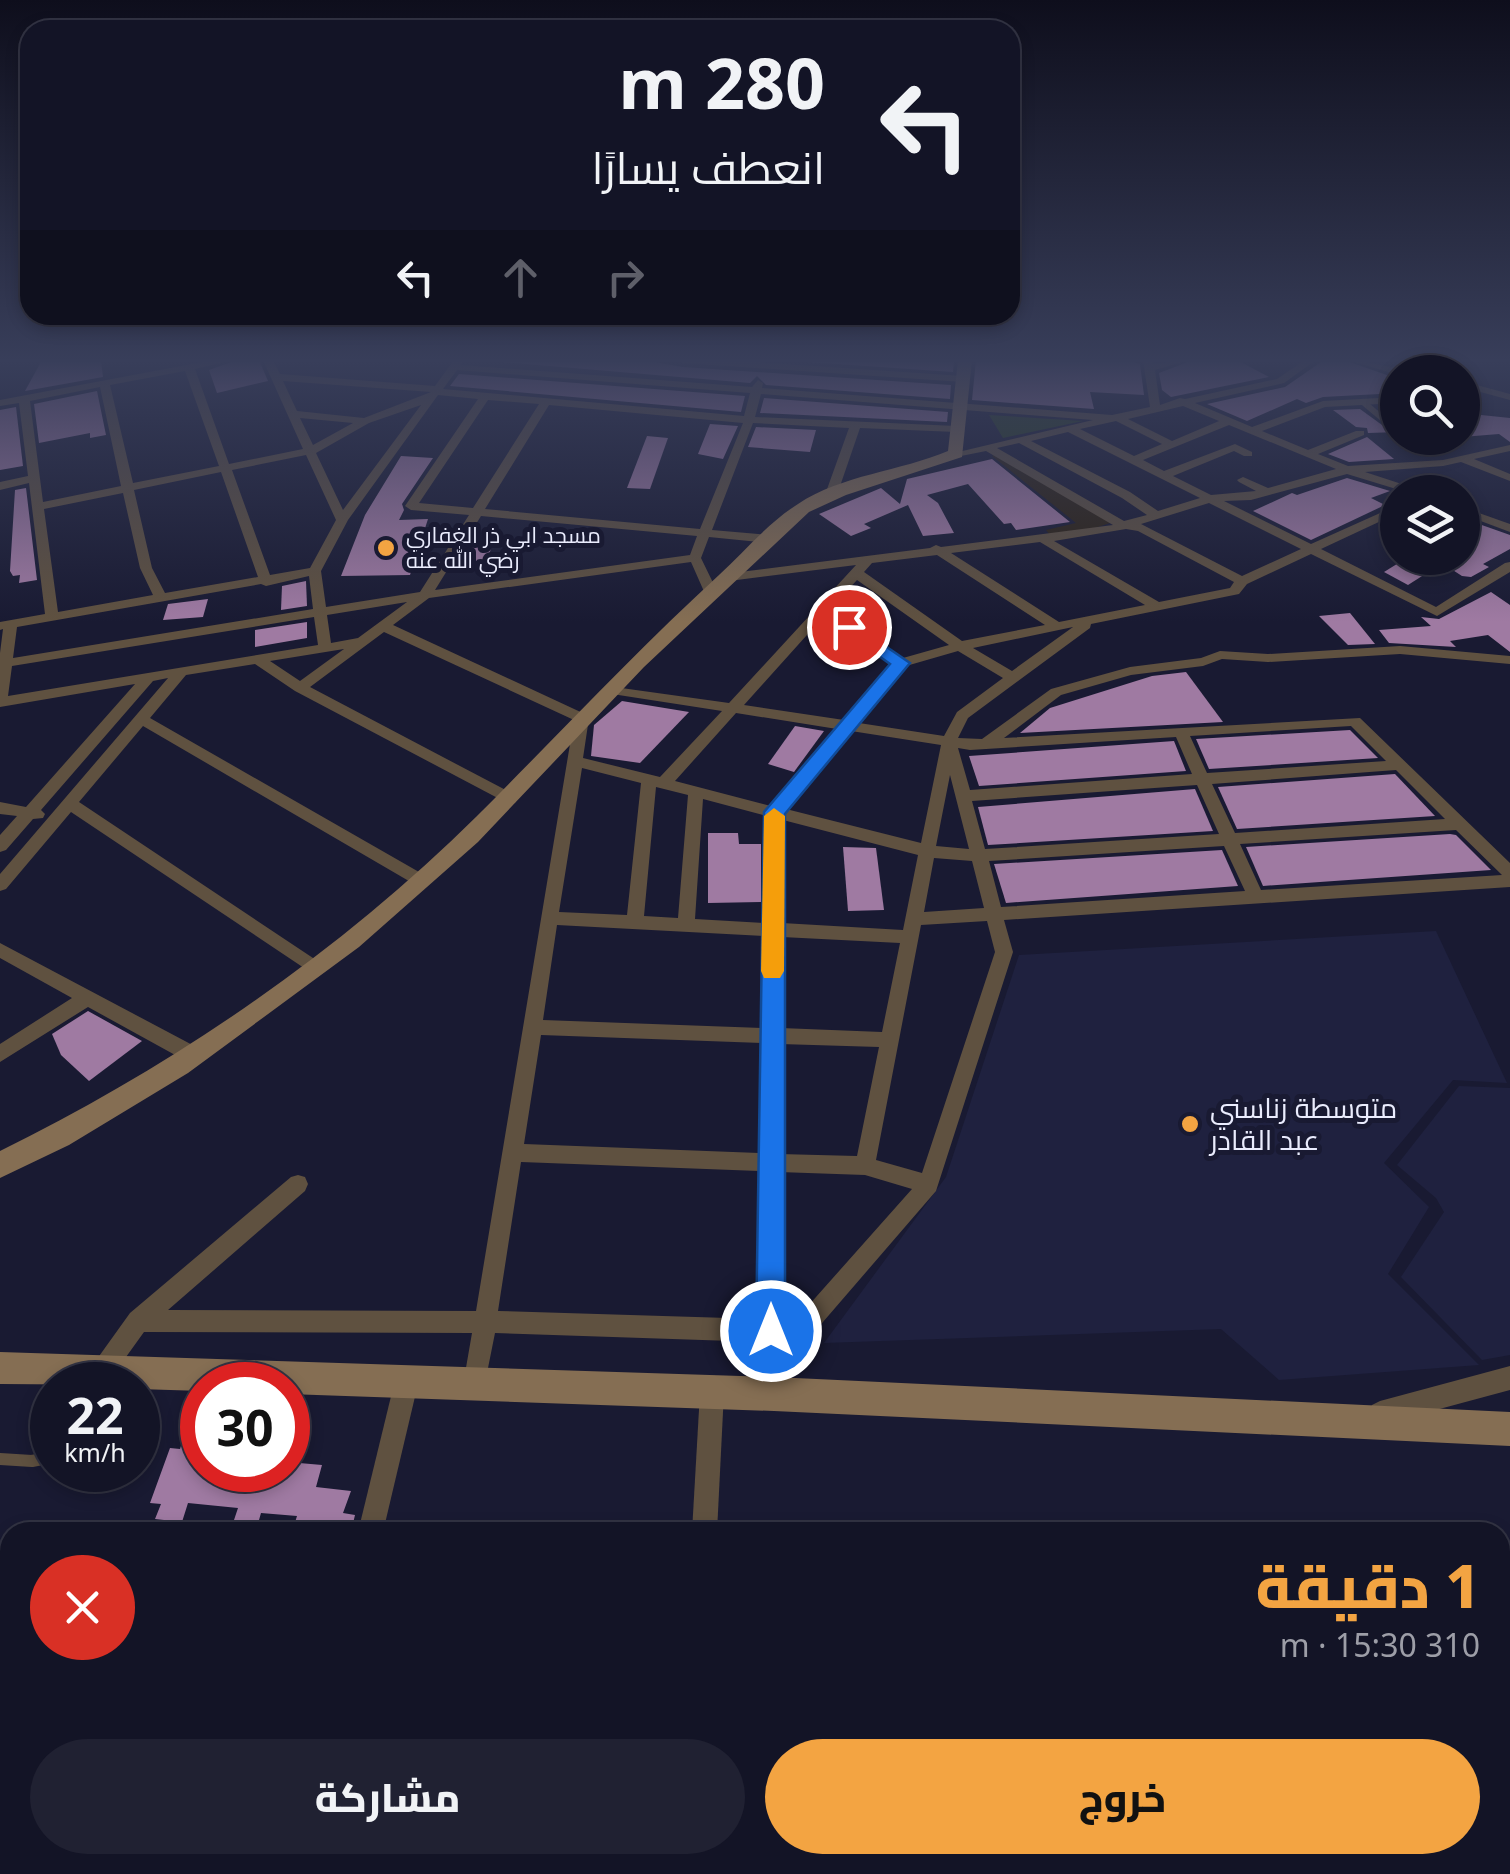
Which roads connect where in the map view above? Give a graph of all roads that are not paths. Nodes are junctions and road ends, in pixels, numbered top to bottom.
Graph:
1 (31, 447) edge
2 (118, 447) edge
3 (217, 447) edge
4 (317, 447) edge
5 (395, 447) edge
6 (450, 447) edge
7 (518, 447) edge
8 (737, 447) edge
9 (847, 447) edge
10 (956, 447) edge
11 (996, 447) edge
12 (1037, 447) edge
13 (1110, 447) edge
14 (1165, 447) edge
15 (1183, 447) edge
16 (1233, 447) edge
17 (1235, 447) edge
18 (1293, 447) edge
19 (1325, 447) edge
20 (1510, 448) edge
21 (990, 449) junction
22 (313, 450) junction
23 (956, 454) junction
24 (1248, 454) dead end
25 (1308, 454) junction
26 (1206, 456) junction
27 (1462, 458) junction
28 (1134, 460) junction
29 (1444, 463) junction
30 (225, 470) junction
31 (1347, 470) junction
32 (1080, 471) junction
33 (1165, 475) junction
34 (1417, 475) edge
35 (36, 478) junction
36 (1510, 478) edge
37 (1243, 480) dead end
38 (1380, 481) edge
39 (1053, 485) junction
40 (0, 486) edge
41 (129, 489) junction
42 (832, 492) junction
43 (1267, 492) junction
44 (1212, 498) junction
45 (40, 506) junction
46 (478, 512) junction
47 (1154, 514) junction
48 (1380, 517) edge
49 (1480, 517) edge
50 (342, 520) junction
51 (1120, 524) junction
52 (1510, 528) edge
53 (702, 534) junction
54 (1042, 539) junction
55 (768, 540) junction
56 (936, 549) junction
57 (1315, 550) junction
58 (696, 558) junction
59 (867, 561) junction
60 (1510, 566) edge
61 (315, 570) junction
62 (856, 573) junction
63 (1242, 581) junction
64 (266, 582) junction
65 (720, 585) junction
66 (425, 594) junction
67 (160, 599) junction
68 (823, 608) junction
69 (1158, 608) junction
70 (322, 612) junction
71 (52, 618) junction
72 (1090, 621) junction
73 (6, 625) edge
74 (383, 626) junction
75 (1058, 627) junction
76 (362, 642) junction
77 (960, 646) junction
78 (325, 647) junction
79 (257, 658) junction
80 (1510, 660) edge
81 (3, 663) edge
82 (901, 663) junction
83 (182, 671) junction
84 (149, 677) junction
85 (1013, 678) junction
86 (300, 688) junction
87 (612, 688) junction
88 (0, 702) edge
89 (732, 707) junction
90 (582, 718) junction
91 (142, 719) junction
92 (848, 725) junction
93 (1181, 732) junction
94 (949, 741) junction
95 (986, 744) junction
96 (575, 762) junction
97 (1399, 765) junction
98 (1203, 780) junction
99 (656, 782) junction
100 (696, 792) junction
101 (963, 796) junction
102 (509, 799) junction
103 (0, 808) edge
104 (64, 811) junction
105 (30, 812) junction
106 (774, 812) junction
107 (1460, 824) junction
108 (1229, 838) junction
109 (0, 846) edge
110 (927, 851) junction
111 (978, 856) junction
112 (1510, 873) edge
113 (420, 880) junction
114 (1510, 882) edge
115 (0, 885) edge
116 (1256, 898) junction
117 (994, 914) junction
118 (550, 918) junction
119 (635, 923) junction
120 (686, 926) junction
121 (912, 928) junction
122 (773, 931) junction
123 (0, 950) edge
124 (313, 967) junction
125 (87, 998) junction
126 (532, 1027) junction
127 (771, 1034) junction
128 (890, 1040) junction
129 (0, 1054) edge
130 (193, 1055) junction
131 (512, 1153) junction
132 (769, 1164) junction
133 (0, 1165) edge
134 (865, 1166) junction
135 (298, 1184) dead end
136 (929, 1184) junction
137 (138, 1321) junction
138 (487, 1322) junction
139 (771, 1331) junction
140 (775, 1360) junction
141 (109, 1362) edge
142 (0, 1368) edge
143 (30, 1370) edge
144 (1510, 1378) edge
145 (160, 1382) edge
146 (406, 1384) junction
147 (475, 1386) junction
148 (712, 1392) junction
149 (774, 1394) junction
150 (1348, 1422) junction
151 (1510, 1429) edge
152 (0, 1459) edge
153 (30, 1461) edge
154 (372, 1522) edge
155 (705, 1522) edge

1 - 35 street
2 - 41 street
3 - 30 street
4 - 22 street
5 - 50 street
6 - 46 street
7 - 46 street
8 - 53 street
9 - 42 street
10 - 23 street
11 - 21 street
12 - 32 street
13 - 28 street
14 - 28 street
15 - 26 street
16 - 26 street
17 - 24 street
18 - 25 street
19 - 25 street
20 - 27 street
21 - 23 street
21 - 39 street
22 - 30 street
22 - 50 street
23 - 42 street
25 - 31 street
26 - 33 street
27 - 29 street
27 - 36 street
28 - 33 street
29 - 31 street
29 - 34 street
30 - 41 street
30 - 64 street
31 - 38 street
31 - 43 street
32 - 39 street
32 - 47 street
33 - 44 street
35 - 40 street
35 - 45 street
37 - 43 street
39 - 51 street
41 - 45 street
41 - 67 street
42 - 55 street
43 - 44 street
44 - 47 street
44 - 57 street
45 - 71 street
46 - 53 street
46 - 66 street
47 - 51 street
48 - 57 street
49 - 52 street
50 - 61 street
51 - 54 street
51 - 63 street
53 - 55 street
53 - 58 street
54 - 56 street
54 - 69 street
55 - 65 street
56 - 59 street
56 - 75 street
57 - 60 street
57 - 63 street
58 - 65 street
58 - 66 street
59 - 62 street
59 - 65 street
61 - 64 street
61 - 70 street
62 - 68 street
62 - 77 street
63 - 69 street
64 - 67 street
65 - 87 street
66 - 70 street
66 - 74 street
67 - 71 street
68 - 82 street
68 - 89 street
69 - 72 street
70 - 78 street
70 - 81 street
71 - 73 street
72 - 75 street
72 - 85 street
73 - 81 street
74 - 76 street
74 - 90 street
75 - 77 street
76 - 78 street
76 - 86 street
77 - 82 street
77 - 85 street
78 - 79 street
79 - 83 street
79 - 86 street
80 - 95 street
81 - 88 street
82 - 92 street
83 - 84 street
83 - 91 street
84 - 88 street
84 - 105 street
85 - 94 street
86 - 102 street
87 - 89 street
87 - 90 street
89 - 92 street
89 - 99 street
90 - 96 street
90 - 102 street
91 - 104 street
91 - 113 street
92 - 94 street
92 - 106 street
93 - 95 street
93 - 97 street
93 - 98 street
94 - 95 street
94 - 101 street
94 - 110 street
96 - 99 street
96 - 118 street
97 - 98 street
97 - 107 street
98 - 101 street
98 - 108 street
99 - 100 street
99 - 119 street
100 - 106 street
100 - 120 street
101 - 111 street
102 - 113 street
103 - 105 street
104 - 105 street
104 - 115 street
104 - 124 street
105 - 109 street
106 - 110 street
106 - 122 street
107 - 108 street
107 - 112 street
108 - 111 street
108 - 116 street
110 - 111 street
110 - 121 street
111 - 117 street
113 - 124 street
114 - 116 street
116 - 117 street
117 - 121 street
117 - 136 street
118 - 119 street
118 - 126 street
119 - 120 street
120 - 122 street
121 - 122 street
121 - 128 street
122 - 127 street
123 - 125 street
124 - 130 street
125 - 129 street
125 - 130 street
126 - 127 street
126 - 131 street
127 - 128 street
127 - 132 street
128 - 134 street
130 - 133 street
131 - 132 street
131 - 138 street
132 - 134 street
132 - 139 street
134 - 136 street
135 - 137 street
136 - 140 street
137 - 138 street
137 - 141 street
138 - 139 street
138 - 147 street
139 - 140 street
140 - 149 street
142 - 143 street
144 - 150 street
145 - 146 street
146 - 147 street
146 - 154 street
147 - 148 street
148 - 149 street
148 - 155 street
149 - 150 street
150 - 151 street
152 - 153 lane

